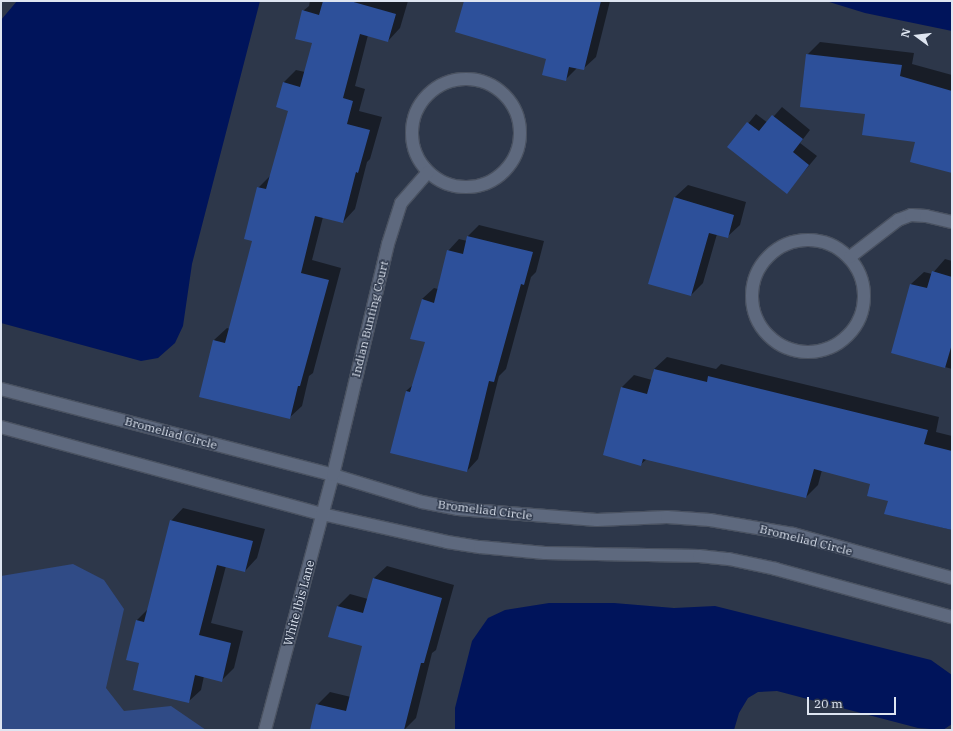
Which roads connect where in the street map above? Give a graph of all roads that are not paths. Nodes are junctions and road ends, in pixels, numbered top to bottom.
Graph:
1 (428, 172) junction
2 (952, 222) edge
3 (850, 257) junction
4 (1, 389) edge
5 (1, 427) edge
6 (333, 475) junction
7 (322, 514) junction
8 (952, 578) edge
9 (952, 617) edge
10 (265, 730) edge

1 - 1 street
1 - 6 street, Indian Bunting Court
2 - 3 street
3 - 3 street
4 - 6 street, Bromeliad Circle
5 - 7 street
6 - 7 street, White Ibis Lane
6 - 8 street, Bromeliad Circle
7 - 9 street
7 - 10 street, White Ibis Lane

